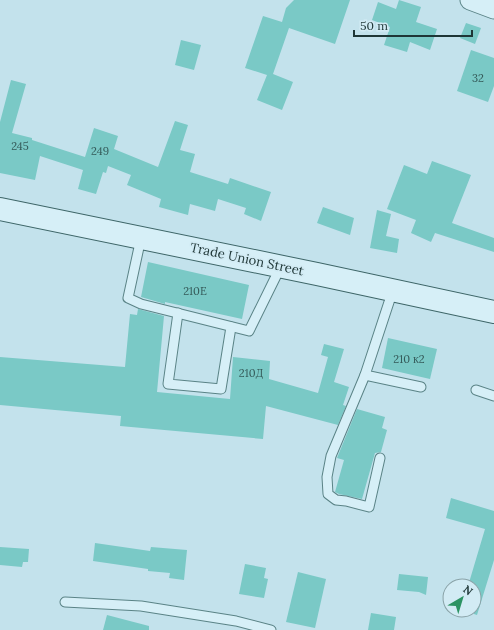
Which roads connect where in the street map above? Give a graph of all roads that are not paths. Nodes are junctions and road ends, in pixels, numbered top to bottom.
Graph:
1 (470, 0) edge
2 (494, 9) edge
3 (0, 209) edge
4 (141, 238) junction
5 (281, 266) junction
6 (393, 290) junction
7 (494, 312) edge
8 (178, 313) junction
9 (231, 327) junction
10 (366, 375) junction
11 (421, 387) dead end
12 (476, 390) dead end
13 (494, 396) edge
14 (380, 458) dead end
15 (66, 602) dead end
16 (271, 630) edge

1 - 2 street
3 - 4 street, Trade Union Street
4 - 5 street, Trade Union Street
4 - 8 lane
5 - 6 street, Trade Union Street
5 - 9 lane
6 - 7 street, Trade Union Street
6 - 10 lane
8 - 9 lane
8 - 9 lane
10 - 11 lane
10 - 14 lane
12 - 13 lane
15 - 16 lane

